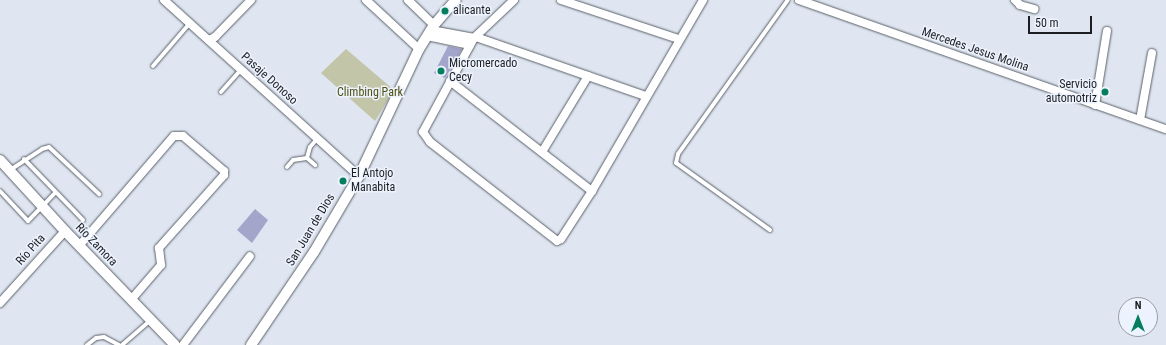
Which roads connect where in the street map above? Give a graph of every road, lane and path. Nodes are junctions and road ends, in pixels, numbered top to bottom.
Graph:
1 (164, 0) edge
2 (251, 0) edge
3 (366, 0) edge
4 (408, 0) edge
5 (456, 0) edge
6 (514, 0) edge
7 (561, 0) edge
8 (703, 0) edge
9 (788, 0) edge
10 (799, 0) edge
11 (1015, 0) edge
12 (1034, 9) dead end
13 (190, 23) junction
14 (431, 30) junction
15 (1107, 31) dead end
16 (678, 39) junction
17 (208, 40) junction
18 (473, 40) junction
19 (419, 49) junction
20 (1152, 53) dead end
21 (153, 66) dead end
22 (241, 70) junction
23 (588, 76) junction
24 (450, 81) junction
25 (221, 92) dead end
26 (646, 96) junction
27 (1094, 104) junction
28 (1140, 120) junction
29 (1166, 129) edge
30 (317, 139) junction
31 (542, 152) junction
32 (307, 158) junction
33 (0, 160) edge
34 (24, 160) junction
35 (315, 165) dead end
36 (287, 167) dead end
37 (10, 170) junction
38 (359, 176) junction
39 (0, 191) edge
40 (592, 191) junction
41 (55, 193) junction
42 (99, 194) dead end
43 (43, 207) junction
44 (83, 220) dead end
45 (770, 230) dead end
46 (64, 231) junction
47 (79, 246) junction
48 (250, 256) dead end
49 (131, 300) junction
50 (0, 303) edge
51 (150, 320) junction
52 (172, 341) edge
53 (87, 345) edge
54 (120, 345) edge
55 (179, 345) edge
56 (182, 345) edge
57 (251, 345) edge

1 - 13 street, Pasaje Donoso
2 - 17 street
3 - 19 street
4 - 14 street
5 - 14 street, San Juan de Dios
6 - 18 street
7 - 16 street
8 - 16 street
9 - 45 lane
10 - 27 street, Mercedes Jesus Molina
11 - 12 street
13 - 17 street, Pasaje Donoso
13 - 21 lane
14 - 18 street
14 - 19 street, San Juan de Dios
15 - 27 street
16 - 26 street
17 - 22 street, Pasaje Donoso
18 - 23 street
18 - 24 street
19 - 38 street, San Juan de Dios
20 - 28 street
22 - 25 lane
22 - 30 street, Pasaje Donoso
23 - 26 street
23 - 31 street
24 - 31 street
24 - 40 street
26 - 40 street
27 - 28 street, Mercedes Jesus Molina
28 - 29 street, Mercedes Jesus Molina
30 - 32 lane
30 - 38 street, Pasaje Donoso
31 - 40 street
32 - 35 lane
32 - 36 lane
33 - 37 street, Río Zamora
34 - 37 lane
34 - 41 lane
34 - 42 lane
37 - 43 street, Río Zamora
38 - 57 street, San Juan de Dios
39 - 43 lane
41 - 43 lane
41 - 44 lane
43 - 46 street, Río Zamora
46 - 47 street, Río Zamora
46 - 50 street, Río Pita
47 - 49 street, Río Zamora
47 - 49 street
48 - 56 street
49 - 51 street, Río Zamora
51 - 52 street, Río Zamora
51 - 54 lane
52 - 55 street, Río Zamora
53 - 54 lane

